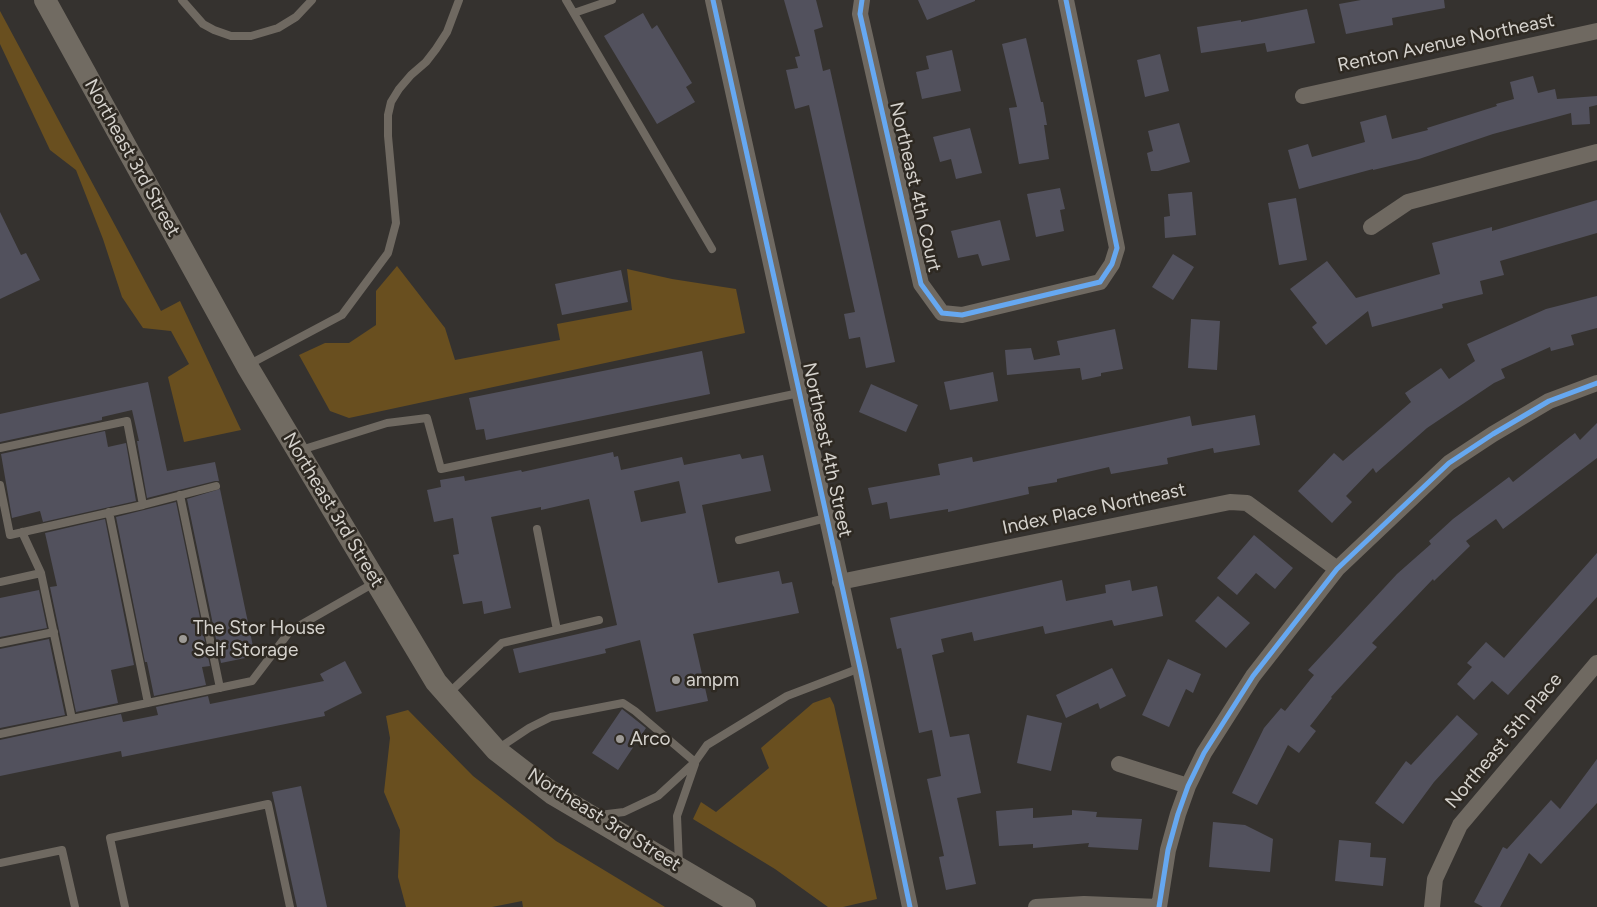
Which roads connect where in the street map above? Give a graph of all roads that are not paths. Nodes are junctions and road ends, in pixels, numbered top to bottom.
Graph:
1 (45, 0) edge
2 (182, 0) edge
3 (312, 0) edge
4 (459, 0) edge
5 (566, 0) edge
6 (612, 0) edge
7 (713, 0) edge
8 (862, 0) edge
9 (1066, 0) edge
10 (598, 2) edge
11 (574, 12) junction
12 (1597, 30) edge
13 (1303, 96) dead end
14 (1597, 152) edge
15 (1371, 227) dead end
16 (712, 249) dead end
17 (247, 366) junction
18 (1597, 382) edge
19 (799, 393) junction
20 (0, 448) edge
21 (297, 451) junction
22 (0, 485) edge
23 (216, 486) dead end
24 (180, 495) junction
25 (143, 505) junction
26 (108, 512) junction
27 (826, 518) junction
28 (537, 529) dead end
29 (22, 532) junction
30 (738, 540) dead end
31 (1337, 568) junction
32 (41, 573) junction
33 (0, 582) edge
34 (376, 582) junction
35 (840, 582) junction
36 (599, 620) dead end
37 (557, 630) junction
38 (54, 632) junction
39 (0, 643) edge
40 (1597, 662) edge
41 (860, 668) junction
42 (220, 688) junction
43 (447, 694) junction
44 (148, 703) junction
45 (72, 719) junction
46 (0, 734) edge
47 (496, 750) junction
48 (696, 762) junction
49 (1119, 764) dead end
50 (1188, 786) junction
51 (591, 816) junction
52 (0, 863) edge
53 (679, 868) junction
54 (74, 907) edge
55 (125, 907) edge
56 (290, 907) edge
57 (745, 907) edge
58 (910, 907) edge
59 (1036, 907) edge
60 (1158, 907) edge
61 (1432, 907) edge

1 - 17 main road, Northeast 3rd Street
2 - 3 lane
4 - 17 lane
5 - 11 lane
6 - 10 lane
7 - 19 street, Northeast 4th Street
8 - 9 street, Northeast 4th Court
10 - 11 lane
11 - 16 lane
12 - 13 street, Renton Avenue Northeast
14 - 15 street
17 - 21 main road, Northeast 3rd Street
18 - 31 street
19 - 21 lane
19 - 27 street, Northeast 4th Street
20 - 25 lane
21 - 34 main road, Northeast 3rd Street
22 - 29 lane
23 - 24 lane
24 - 25 lane
24 - 42 lane
25 - 26 lane
26 - 29 lane
26 - 44 lane
27 - 30 lane
27 - 35 street, Northeast 4th Street
28 - 37 lane
29 - 32 lane
31 - 35 street, Index Place Northeast
31 - 50 street
32 - 33 lane
32 - 38 lane
34 - 42 lane
34 - 43 main road, Northeast 3rd Street
35 - 41 street, Northeast 4th Street
36 - 37 lane
37 - 43 lane
38 - 39 lane
38 - 45 lane
40 - 61 street, Northeast 5th Place
41 - 48 lane
41 - 58 street, Northeast 4th Street
42 - 44 lane
43 - 47 main road, Northeast 3rd Street
44 - 45 lane
45 - 46 lane
47 - 48 lane
47 - 51 main road, Northeast 3rd Street
48 - 51 lane
48 - 53 lane
49 - 50 street
50 - 60 street
51 - 53 main road, Northeast 3rd Street
52 - 54 lane
53 - 57 main road, Northeast 3rd Street
55 - 56 lane
59 - 60 street

